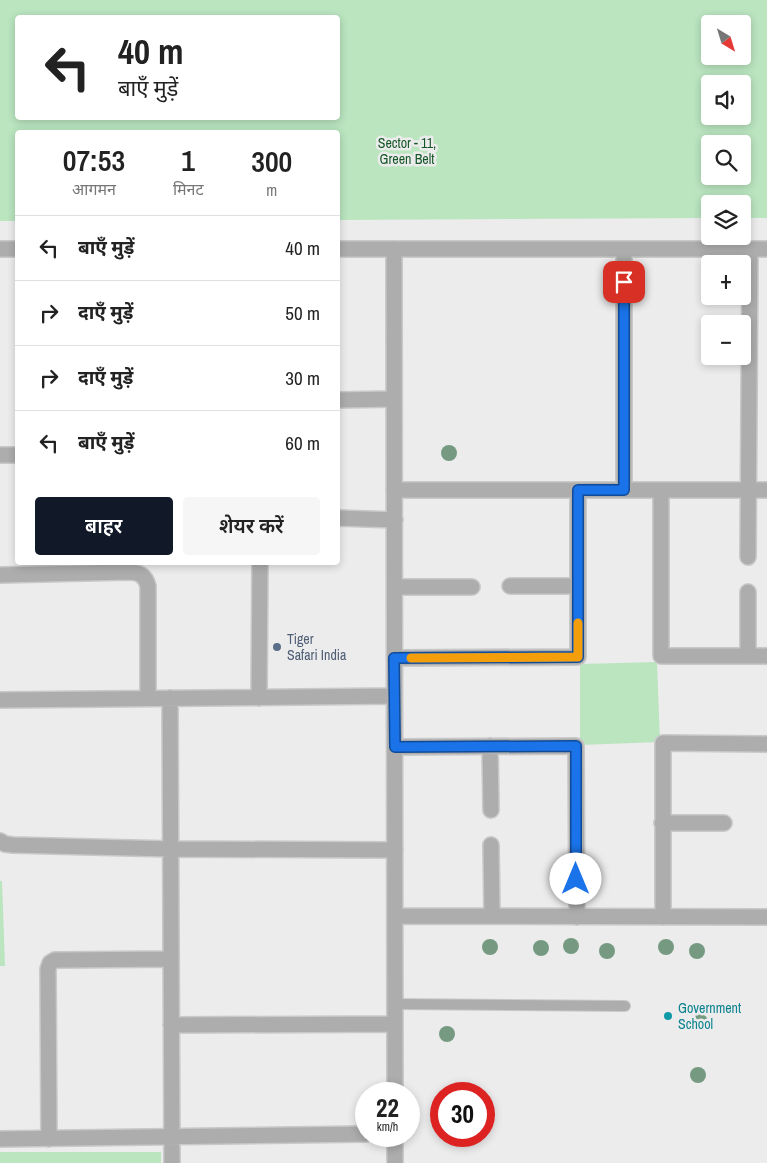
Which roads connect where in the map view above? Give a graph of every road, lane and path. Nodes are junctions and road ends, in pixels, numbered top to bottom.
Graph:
1 (0, 249) edge
2 (15, 249) edge
3 (340, 249) edge
4 (394, 249) junction
5 (624, 249) junction
6 (750, 249) junction
7 (767, 249) edge
8 (394, 399) junction
9 (340, 400) edge
10 (0, 455) edge
11 (15, 455) edge
12 (394, 490) junction
13 (578, 490) junction
14 (624, 490) junction
15 (661, 490) junction
16 (748, 490) junction
17 (767, 490) edge
18 (340, 518) edge
19 (395, 520) junction
20 (748, 557) dead end
21 (260, 565) edge
22 (0, 575) edge
23 (510, 586) dead end
24 (578, 586) junction
25 (395, 587) junction
26 (472, 587) dead end
27 (748, 592) dead end
28 (748, 656) junction
29 (767, 656) edge
30 (394, 658) junction
31 (394, 696) junction
32 (148, 698) junction
33 (170, 698) junction
34 (259, 698) junction
35 (0, 700) edge
36 (767, 744) edge
37 (490, 746) junction
38 (395, 747) junction
39 (491, 810) dead end
40 (662, 823) junction
41 (724, 823) dead end
42 (0, 841) edge
43 (491, 844) dead end
44 (171, 849) junction
45 (395, 850) junction
46 (395, 916) junction
47 (492, 916) junction
48 (577, 917) junction
49 (663, 917) junction
50 (767, 917) edge
51 (171, 959) junction
52 (395, 1004) junction
53 (625, 1006) dead end
54 (395, 1024) junction
55 (171, 1025) junction
56 (395, 1082) edge
57 (355, 1134) edge
58 (172, 1138) junction
59 (0, 1139) edge
60 (50, 1139) junction
61 (395, 1147) edge
62 (172, 1163) edge
63 (395, 1163) edge

1 - 2 street
3 - 4 street
4 - 5 street
4 - 8 street
5 - 6 street
5 - 14 street
6 - 7 street
6 - 16 street
8 - 9 street
8 - 12 street
10 - 11 street
12 - 13 street
12 - 19 street
13 - 14 street
13 - 24 street
14 - 15 street
15 - 16 street
15 - 28 street
16 - 17 street
16 - 20 street
18 - 19 street
19 - 25 street
21 - 34 street
22 - 32 street
23 - 24 street
24 - 30 street
25 - 26 street
25 - 30 street
27 - 28 street
28 - 29 street
30 - 31 street
31 - 34 street
31 - 38 street
32 - 33 street
32 - 35 street
33 - 34 street
33 - 44 street
36 - 40 street
37 - 38 street
37 - 39 street
37 - 48 street
38 - 45 street
40 - 41 street
40 - 49 street
42 - 44 street
43 - 47 street
44 - 45 street
44 - 51 street
45 - 46 street
46 - 47 street
46 - 52 street
47 - 48 street
48 - 49 street
49 - 50 street
51 - 55 street
51 - 60 street
52 - 53 lane
52 - 54 street
54 - 55 street
54 - 56 street
55 - 58 street
57 - 58 street
58 - 60 street
58 - 62 street
59 - 60 street
61 - 63 street

